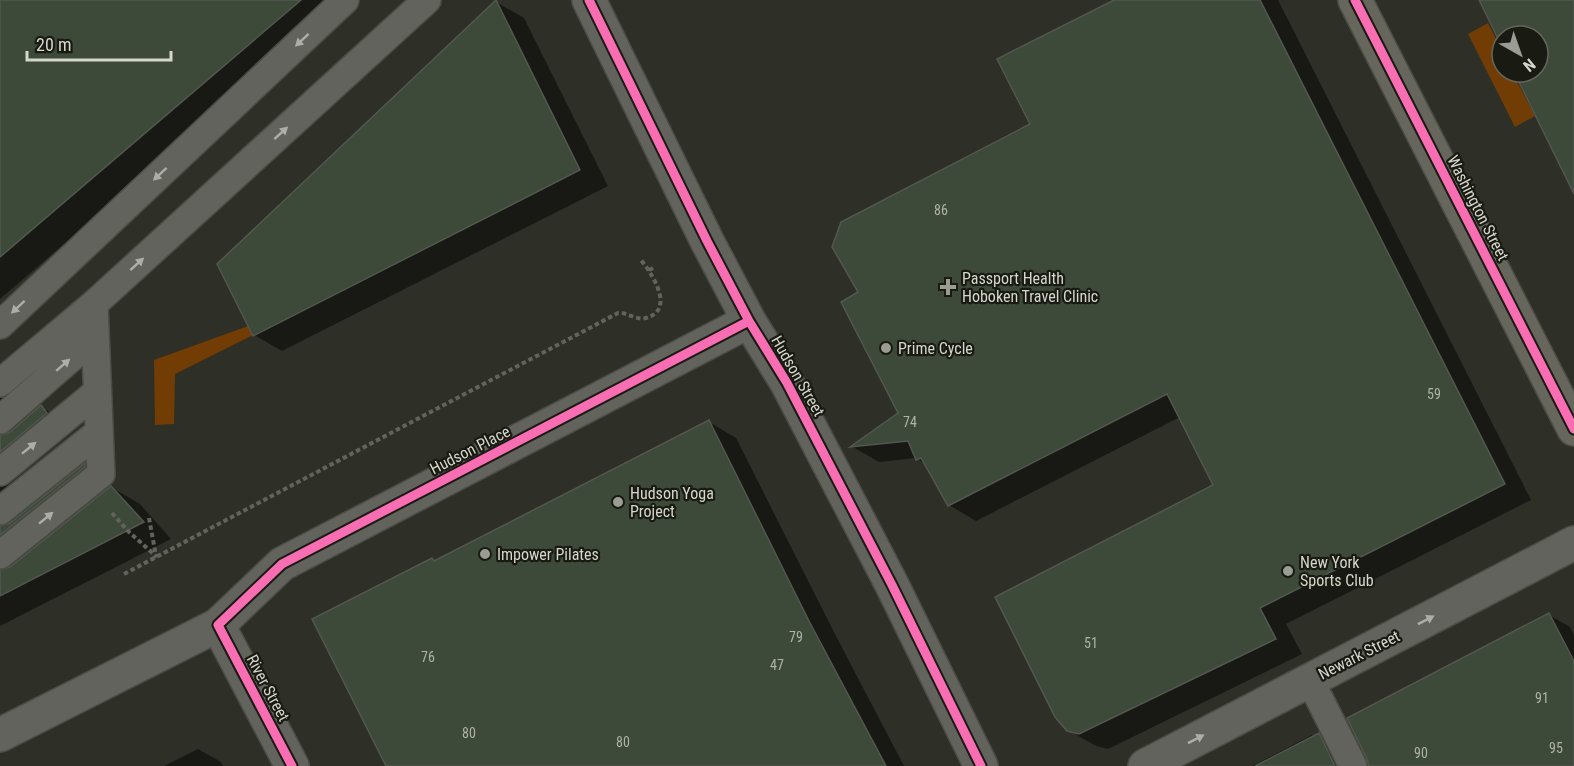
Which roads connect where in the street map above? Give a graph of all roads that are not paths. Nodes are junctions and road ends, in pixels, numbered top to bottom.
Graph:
1 (345, 0) edge
2 (427, 0) edge
3 (588, 0) edge
4 (1355, 0) edge
5 (94, 304) junction
6 (748, 321) junction
7 (0, 325) edge
8 (95, 338) junction
9 (0, 383) edge
10 (97, 392) junction
11 (0, 420) edge
12 (1574, 429) edge
13 (99, 432) junction
14 (0, 472) edge
15 (0, 511) edge
16 (1574, 543) edge
17 (0, 555) edge
18 (218, 625) junction
19 (1310, 680) junction
20 (0, 735) edge
21 (292, 766) edge
22 (981, 766) edge
23 (1144, 766) edge
24 (1353, 766) edge

1 -> 7 lane
5 -> 2 lane
3 - 6 street, Hudson Street
4 - 12 main road, Washington Street
5 - 8 lane
5 - 9 lane
6 - 18 street, Hudson Place
6 - 22 street, Hudson Street
8 - 10 lane
11 -> 8 lane
10 - 13 lane
14 -> 10 lane
13 - 15 lane
17 -> 13 lane
19 -> 16 street, Newark Street
18 - 20 street, Hudson Place
18 - 21 street, River Street
23 -> 19 street, Newark Street
19 - 24 lane

